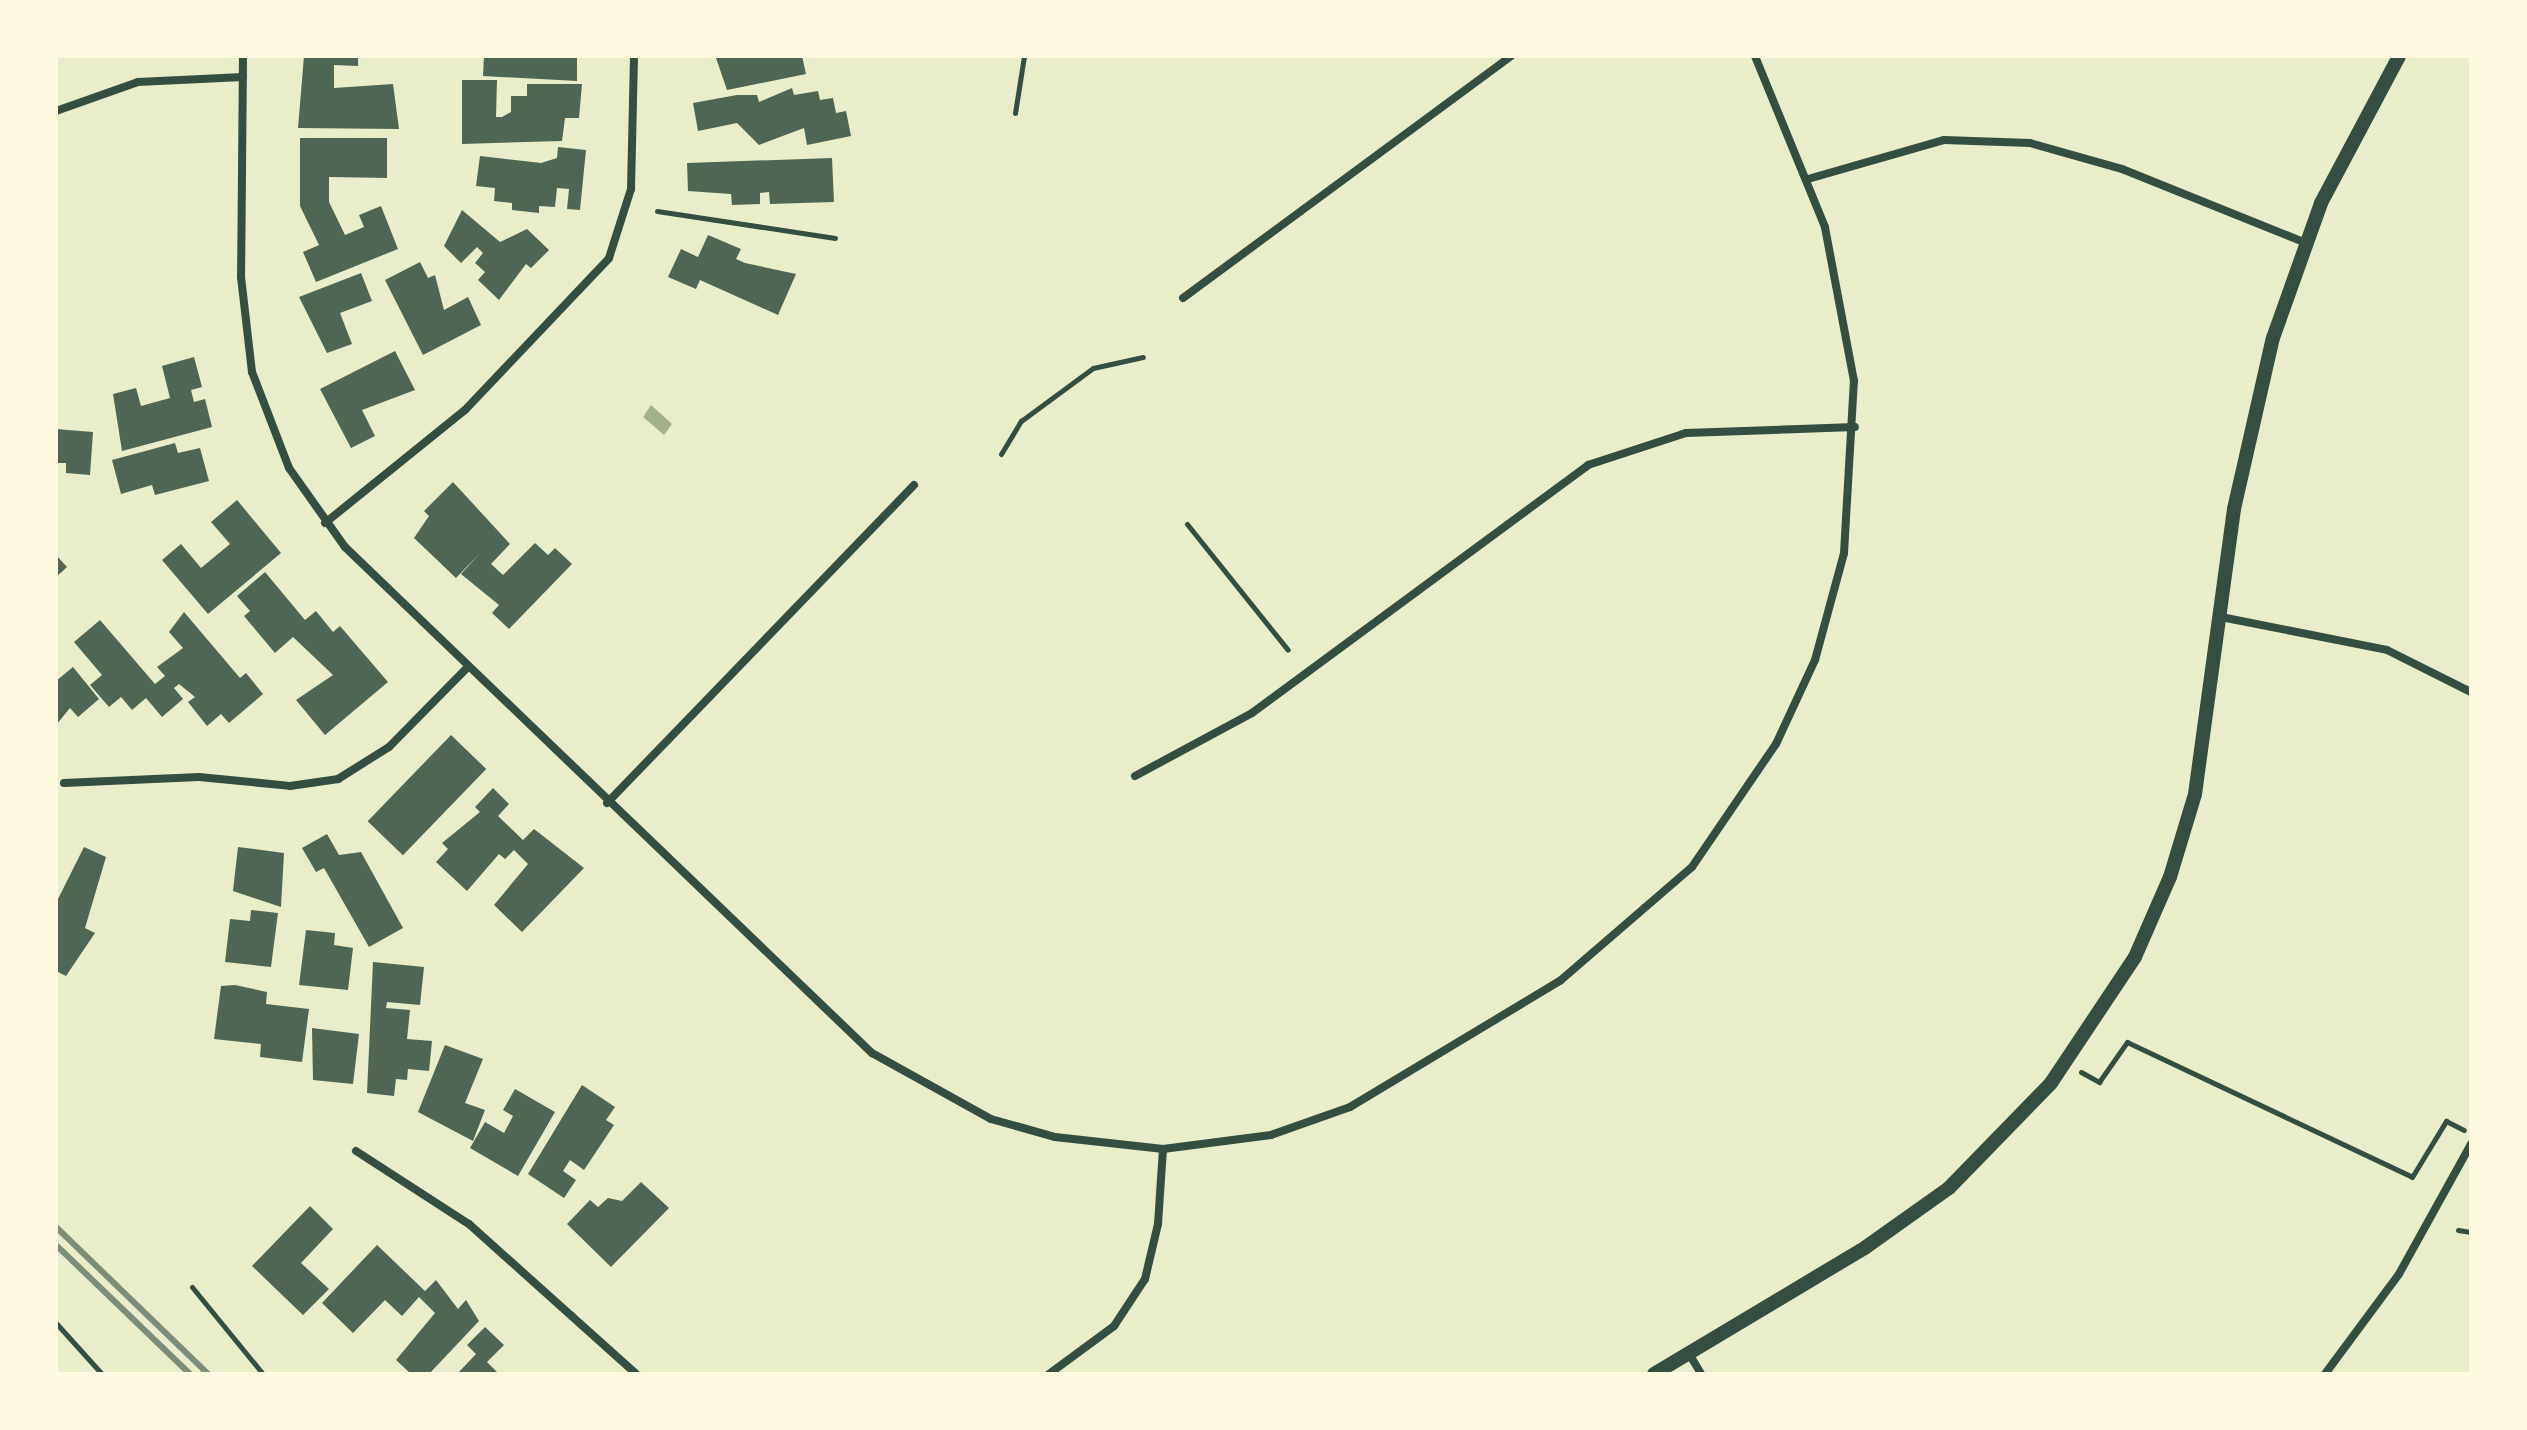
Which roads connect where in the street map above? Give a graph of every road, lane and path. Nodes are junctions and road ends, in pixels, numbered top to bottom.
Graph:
1 (243, 56) edge
2 (634, 56) edge
3 (1024, 56) edge
4 (1511, 56) edge
5 (1755, 56) edge
6 (2399, 56) edge
7 (243, 77) junction
8 (56, 111) edge
9 (1015, 113) dead end
10 (1808, 179) junction
11 (657, 211) dead end
12 (835, 238) dead end
13 (2304, 242) junction
14 (1183, 298) dead end
15 (1143, 357) dead end
16 (1855, 427) junction
17 (1001, 454) dead end
18 (914, 485) dead end
19 (325, 523) junction
20 (1187, 524) dead end
21 (2221, 617) junction
22 (1288, 650) dead end
23 (466, 669) junction
24 (2471, 692) edge
25 (1135, 776) dead end
26 (64, 783) dead end
27 (607, 803) junction
28 (2067, 1063) junction
29 (2471, 1134) edge
30 (2471, 1144) edge
31 (1163, 1149) junction
32 (356, 1151) dead end
33 (2458, 1230) dead end
34 (2471, 1232) edge
35 (192, 1287) dead end
36 (56, 1323) edge
37 (1688, 1352) junction
38 (102, 1374) edge
39 (263, 1374) edge
40 (636, 1374) edge
41 (1049, 1374) edge
42 (1654, 1374) edge
43 (1701, 1374) edge
44 (2325, 1374) edge

1 - 7 street
2 - 19 street
3 - 9 path
4 - 14 street
5 - 10 street
6 - 13 street
7 - 8 street
7 - 19 street
10 - 13 street
10 - 16 street
11 - 12 path
13 - 21 street
15 - 17 path
16 - 25 street
16 - 31 street
18 - 27 street
19 - 23 street
20 - 22 path
21 - 24 street
21 - 28 street
23 - 26 street
23 - 27 street
27 - 31 street
28 - 29 path
28 - 37 street
30 - 44 street
31 - 41 street
32 - 40 street
33 - 34 path
35 - 39 path
36 - 38 path
37 - 42 street
37 - 43 street

